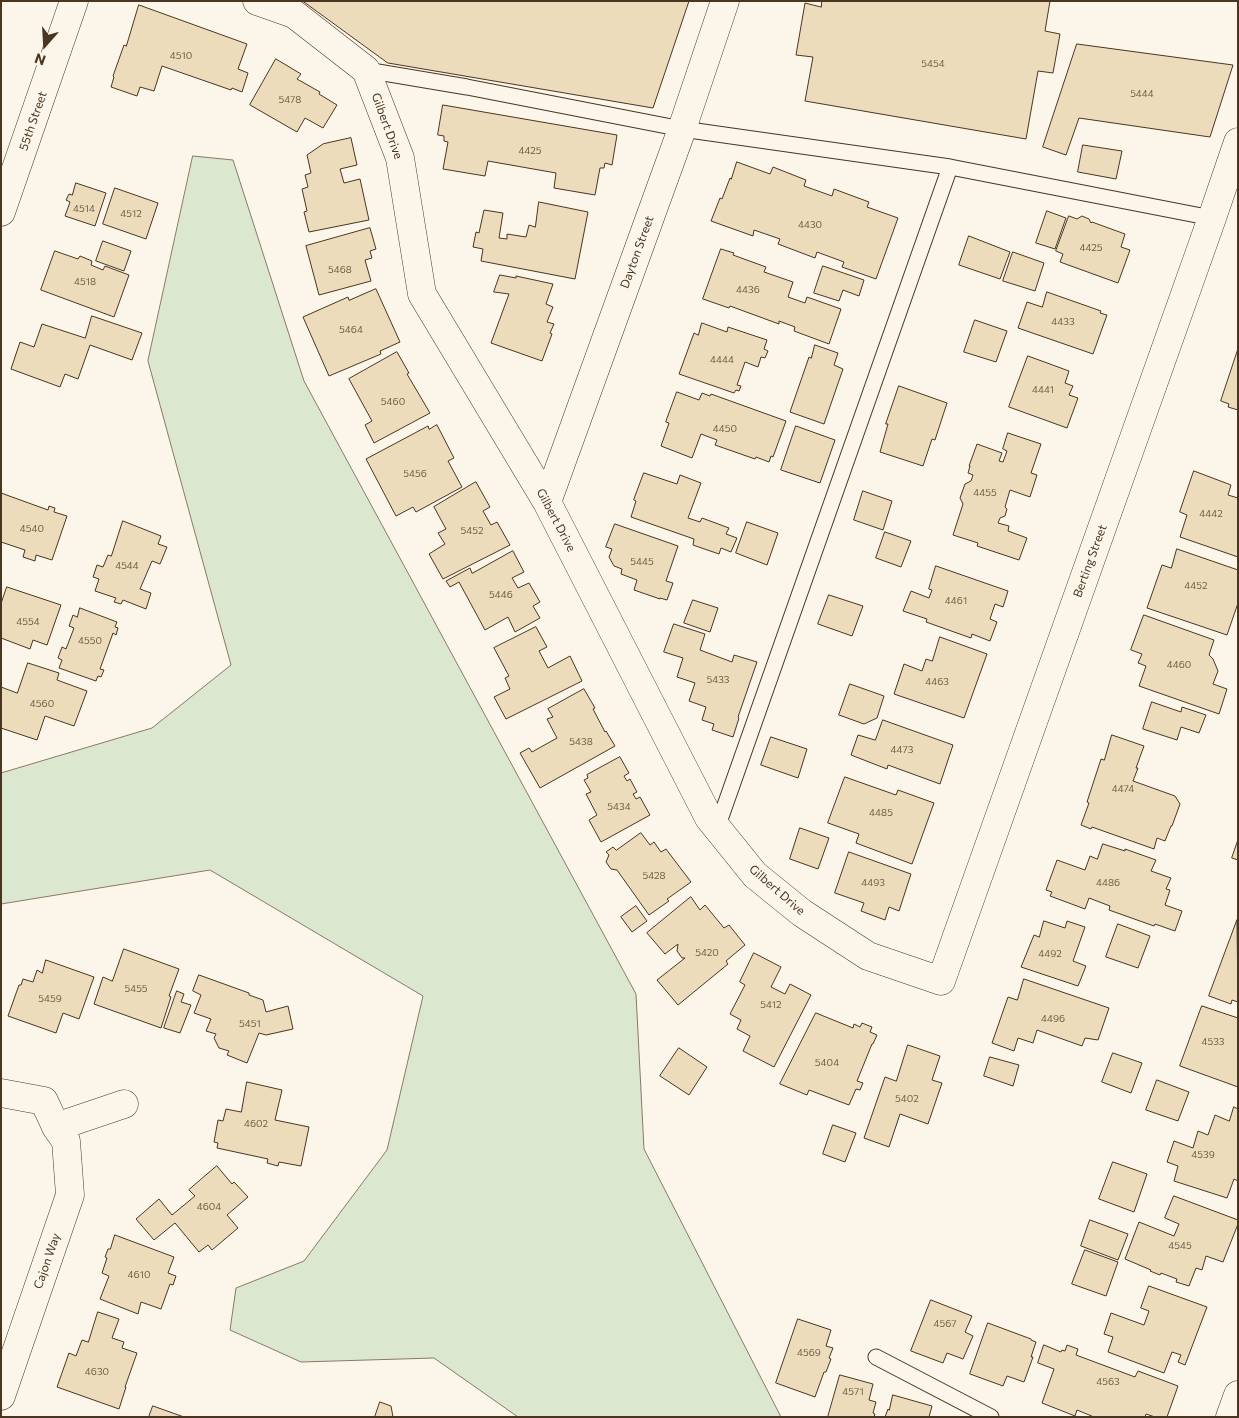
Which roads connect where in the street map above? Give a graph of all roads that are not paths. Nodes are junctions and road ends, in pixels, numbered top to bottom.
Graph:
1 (74, 1) edge
2 (257, 1) edge
3 (725, 1) edge
4 (366, 70) junction
5 (682, 128) junction
6 (1238, 142) edge
7 (9, 164) edge
8 (950, 167) junction
9 (1, 212) edge
10 (1212, 218) junction
11 (547, 502) junction
12 (717, 828) junction
13 (941, 981) joint
14 (1, 1093) edge
15 (124, 1104) dead end
16 (56, 1127) junction
17 (876, 1357) dead end
18 (1238, 1395) edge
19 (1, 1396) edge
20 (992, 1417) edge
21 (1230, 1417) edge

1 - 7 street, 55th Street
2 - 4 street
3 - 5 street, Dayton Street
4 - 5 lane
4 - 11 street, Gilbert Drive
5 - 8 lane
5 - 11 street, Dayton Street
6 - 10 street, Berting Street
7 - 9 street, 55th Street
8 - 10 lane
8 - 12 lane
10 - 13 street, Berting Street
11 - 12 street, Gilbert Drive
12 - 13 street, Gilbert Drive
14 - 16 street, Cajon Way
15 - 16 street
16 - 19 street, Cajon Way
17 - 20 lane
18 - 21 street

